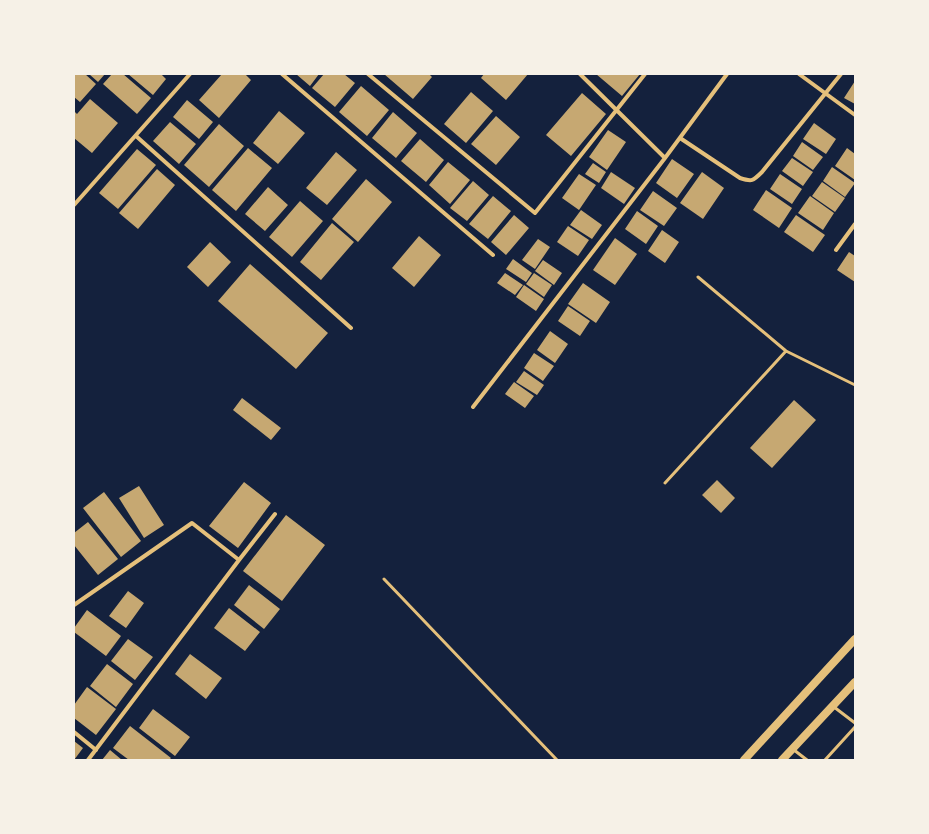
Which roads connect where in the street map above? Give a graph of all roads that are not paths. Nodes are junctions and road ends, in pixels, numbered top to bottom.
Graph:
1 (190, 74) edge
2 (282, 74) edge
3 (368, 74) edge
4 (580, 74) edge
5 (645, 74) edge
6 (727, 74) edge
7 (799, 74) edge
8 (841, 74) edge
9 (826, 93) junction
10 (616, 109) junction
11 (855, 115) edge
12 (136, 136) junction
13 (680, 138) junction
14 (665, 158) junction
15 (74, 205) edge
16 (855, 224) edge
17 (836, 250) dead end
18 (493, 255) dead end
19 (698, 277) dead end
20 (351, 328) dead end
21 (786, 351) junction
22 (855, 385) edge
23 (473, 407) dead end
24 (665, 483) dead end
25 (275, 514) dead end
26 (238, 560) junction
27 (384, 579) dead end
28 (74, 605) edge
29 (855, 639) edge
30 (855, 682) edge
31 (833, 706) junction
32 (855, 723) edge
33 (855, 727) edge
34 (74, 732) edge
35 (793, 748) junction
36 (96, 750) junction
37 (88, 760) edge
38 (557, 760) edge
39 (744, 760) edge
40 (782, 760) edge
41 (807, 760) edge
42 (826, 760) edge

1 - 12 street
2 - 18 street
3 - 10 street
4 - 10 street
5 - 10 street
6 - 13 street
7 - 9 street
8 - 9 street
9 - 11 street
9 - 13 street
10 - 14 street
12 - 15 street
12 - 20 street
13 - 14 street
14 - 23 street
16 - 17 street
19 - 21 lane
21 - 22 lane
21 - 24 lane
25 - 26 street
26 - 28 street
26 - 36 street
27 - 38 lane
29 - 39 main road
30 - 31 main road
31 - 32 lane
31 - 35 main road
33 - 42 lane
34 - 36 street
35 - 40 main road
35 - 41 lane
36 - 37 street

